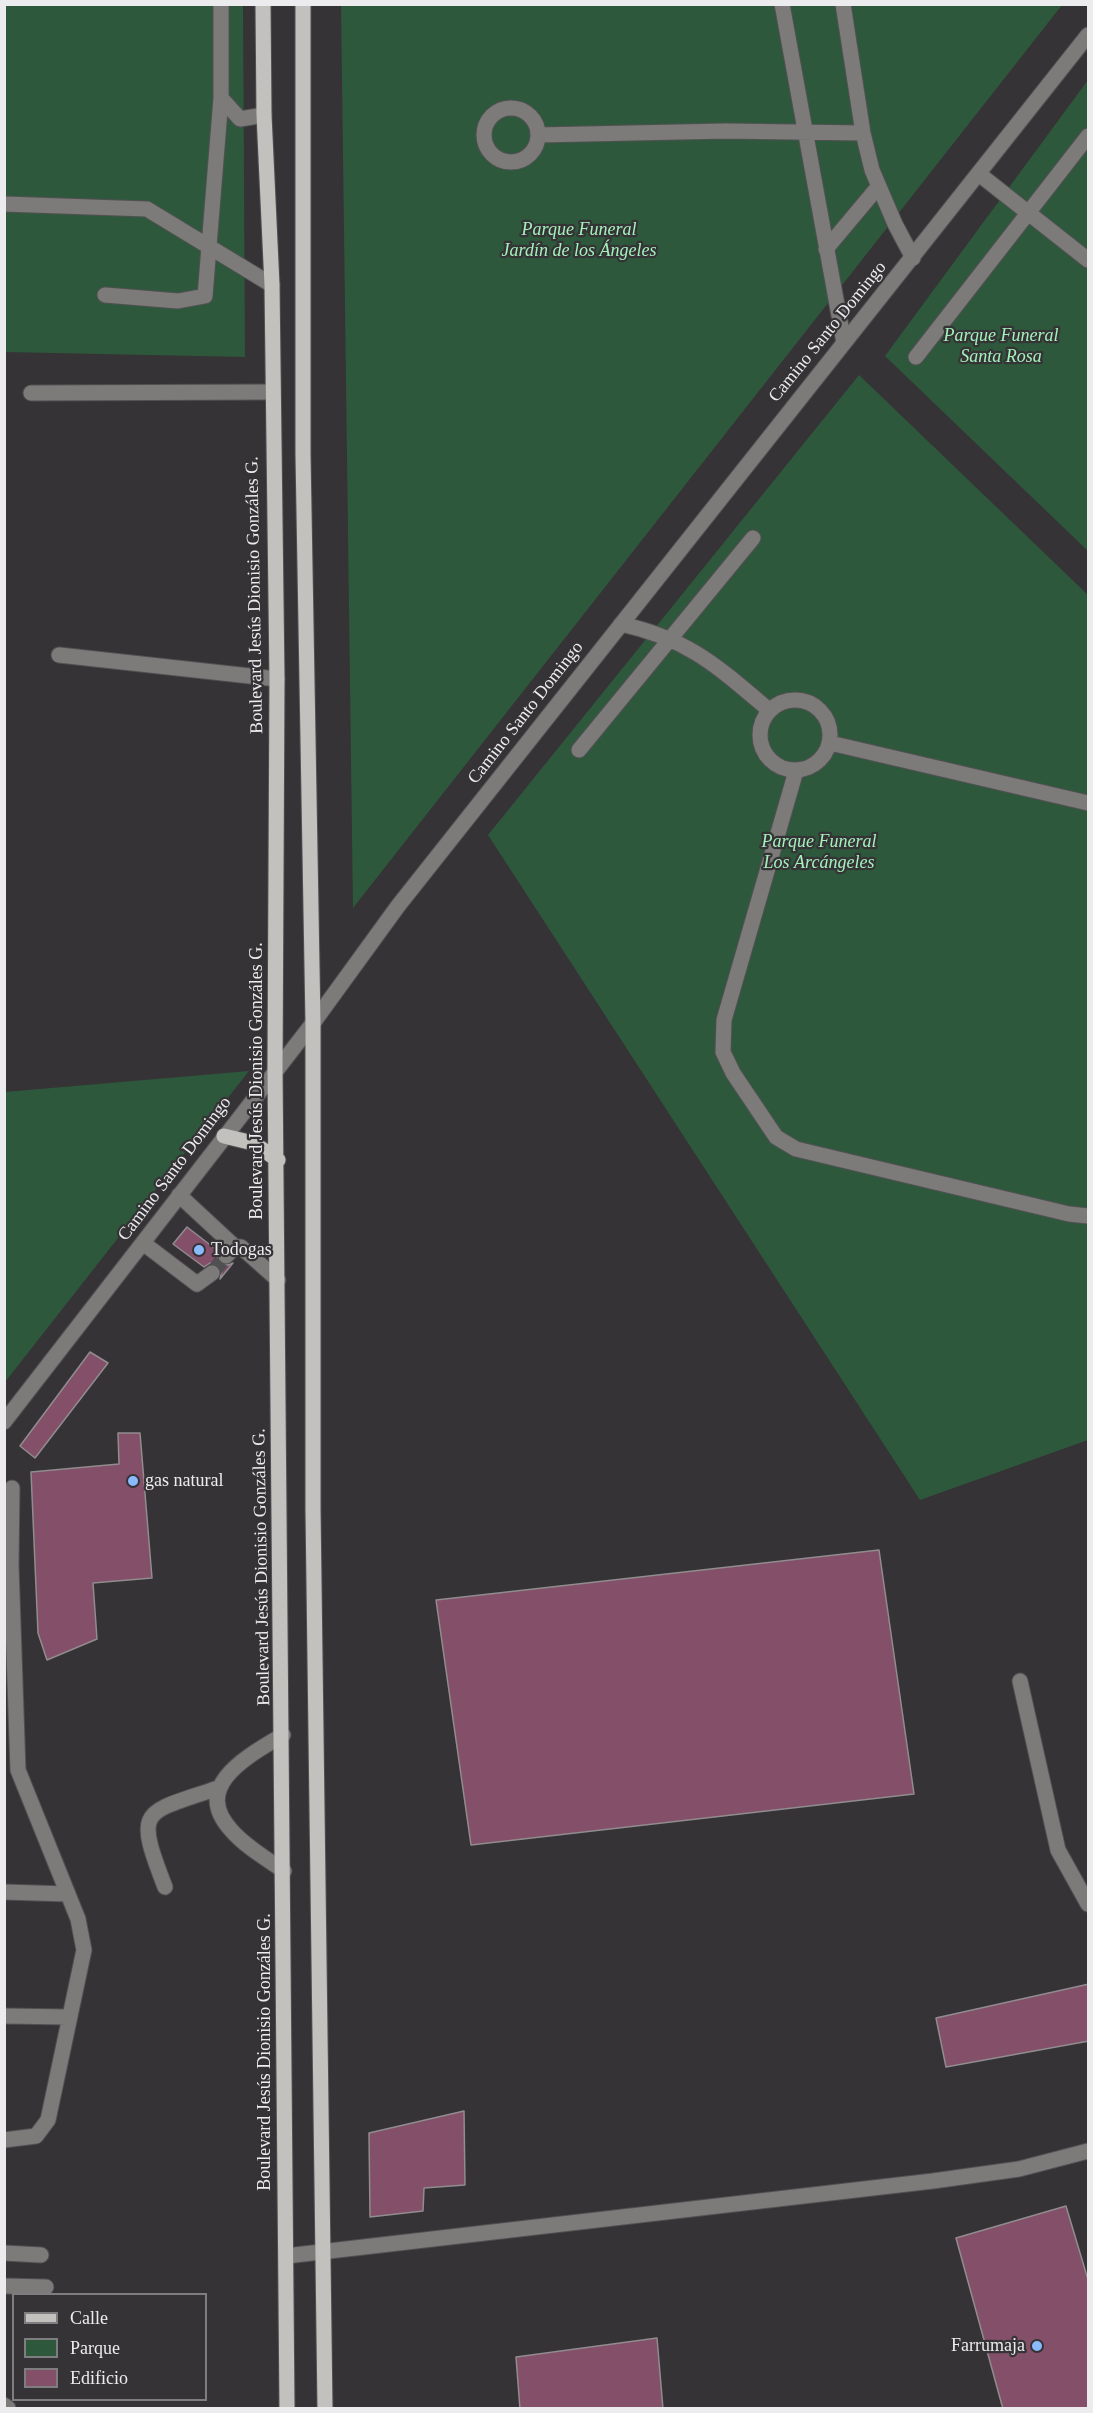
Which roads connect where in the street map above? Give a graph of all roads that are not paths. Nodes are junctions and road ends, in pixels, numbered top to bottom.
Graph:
1 (221, 4) edge
2 (263, 4) edge
3 (303, 4) edge
4 (782, 4) edge
5 (843, 4) edge
6 (1089, 35) edge
7 (221, 98) junction
8 (264, 115) junction
9 (804, 132) junction
10 (863, 133) junction
11 (538, 135) dead end
12 (1089, 136) edge
13 (979, 174) junction
14 (878, 187) junction
15 (4, 204) edge
16 (1027, 212) junction
17 (210, 247) junction
18 (826, 249) junction
19 (913, 258) junction
20 (1089, 260) edge
21 (272, 285) junction
22 (105, 295) dead end
23 (844, 343) junction
24 (916, 357) dead end
25 (272, 392) junction
26 (31, 393) dead end
27 (753, 538) dead end
28 (621, 624) junction
29 (673, 639) junction
30 (59, 654) dead end
31 (276, 679) junction
32 (769, 711) junction
33 (830, 743) junction
34 (579, 750) dead end
35 (796, 771) junction
36 (1089, 802) edge
37 (313, 1023) junction
38 (275, 1069) junction
39 (224, 1136) junction
40 (278, 1160) junction
41 (179, 1195) junction
42 (1089, 1216) edge
43 (143, 1243) junction
44 (212, 1273) tunnel mouth
45 (278, 1280) junction
46 (4, 1422) edge
47 (12, 1488) dead end
48 (8, 1569) edge
49 (1020, 1682) dead end
50 (283, 1735) junction
51 (11, 1770) edge
52 (218, 1788) junction
53 (284, 1871) junction
54 (165, 1887) dead end
55 (4, 1892) edge
56 (68, 1894) junction
57 (1089, 1904) edge
58 (4, 2016) edge
59 (69, 2017) junction
60 (4, 2140) edge
61 (1089, 2151) edge
62 (4, 2253) edge
63 (324, 2253) junction
64 (41, 2255) dead end
65 (286, 2256) junction
66 (4, 2286) edge
67 (46, 2286) dead end
68 (4, 2405) edge
69 (8, 2409) edge
70 (287, 2409) edge
71 (325, 2409) edge

1 - 7 street
2 - 8 main road, Boulevard Jesús Dionisio Gonzáles G.
3 - 37 main road
4 - 9 street
5 - 10 street
6 - 13 street, Camino Santo Domingo
7 - 8 street
7 - 17 street
8 - 21 main road, Boulevard Jesús Dionisio Gonzáles G.
9 - 10 street
9 - 11 street
9 - 18 street
10 - 14 street
12 - 16 street
13 - 16 street
13 - 19 street, Camino Santo Domingo
14 - 18 street
14 - 19 street
15 - 17 street
16 - 20 street
16 - 24 street
17 - 21 street
17 - 22 street
18 - 23 street
19 - 23 street, Camino Santo Domingo
21 - 25 main road, Boulevard Jesús Dionisio Gonzáles G.
23 - 28 street, Camino Santo Domingo
25 - 26 street
25 - 31 main road, Boulevard Jesús Dionisio Gonzáles G.
27 - 29 street
28 - 29 street
28 - 37 street, Camino Santo Domingo
29 - 32 street
29 - 34 street
30 - 31 street
31 - 38 main road, Boulevard Jesús Dionisio Gonzáles G.
32 - 33 street
32 - 35 street
33 - 35 street
33 - 36 street
35 - 42 street
37 - 38 street, Camino Santo Domingo
37 - 63 main road
38 - 39 street, Camino Santo Domingo
38 - 40 main road, Boulevard Jesús Dionisio Gonzáles G.
39 - 40 main road
39 - 41 street, Camino Santo Domingo
40 - 45 main road, Boulevard Jesús Dionisio Gonzáles G.
41 - 43 street, Camino Santo Domingo
41 - 45 street
43 - 44 street
43 - 46 street, Camino Santo Domingo
45 - 50 main road, Boulevard Jesús Dionisio Gonzáles G.
47 - 48 street
48 - 51 street
49 - 57 street
50 - 52 street
50 - 53 main road, Boulevard Jesús Dionisio Gonzáles G.
51 - 56 street
52 - 53 street
52 - 54 street
53 - 65 main road, Boulevard Jesús Dionisio Gonzáles G.
55 - 56 street
56 - 59 street
58 - 59 street
59 - 60 street
61 - 63 street
62 - 64 street
63 - 65 street
63 - 71 main road
65 - 70 main road, Boulevard Jesús Dionisio Gonzáles G.
66 - 67 street
68 - 69 street

